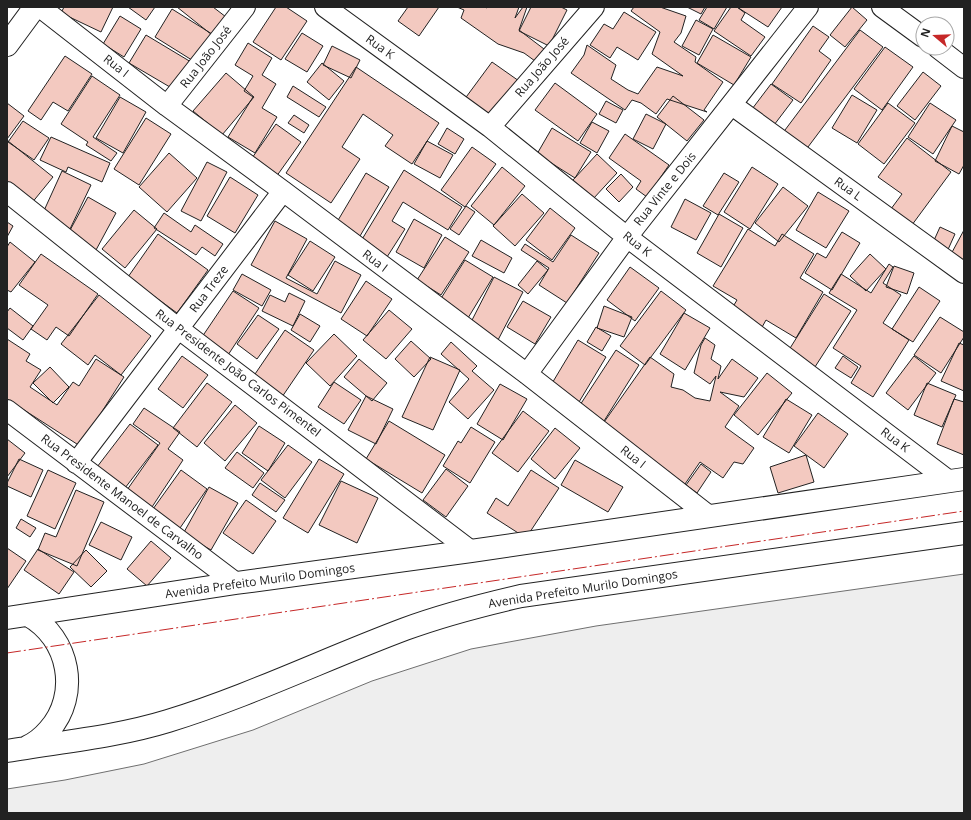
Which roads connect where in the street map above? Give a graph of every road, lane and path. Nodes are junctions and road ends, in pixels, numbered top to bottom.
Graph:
1 (35, 7) edge
2 (40, 7) edge
3 (245, 7) edge
4 (324, 7) edge
5 (594, 7) edge
6 (808, 7) edge
7 (882, 7) edge
8 (915, 31) edge
9 (7, 45) edge
10 (948, 56) edge
11 (964, 68) edge
12 (167, 106) junction
13 (732, 106) junction
14 (490, 127) junction
15 (7, 192) edge
16 (283, 192) junction
17 (627, 237) junction
18 (964, 273) edge
19 (179, 329) junction
20 (527, 374) junction
21 (7, 410) edge
22 (76, 463) junction
23 (956, 480) edge
24 (708, 516) junction
25 (964, 533) edge
26 (471, 551) junction
27 (236, 583) junction
28 (28, 615) junction
29 (7, 618) edge
30 (16, 749) edge

1 - 9 main road
2 - 12 street, Rua I
3 - 12 street, Rua João José
4 - 14 street, Rua K
5 - 14 street, Rua João José
6 - 13 street, Rua Vinte e Dois
7 - 8 street
10 - 11 street
12 - 16 street, Rua I
13 - 17 street, Rua Vinte e Dois
13 - 18 street, Rua L
14 - 17 street, Rua K
15 - 19 street, Rua Presidente João Carlos Pimentel
16 - 19 street, Rua Treze
16 - 20 street, Rua I
17 - 20 street, Rua Vinte e Dois
17 - 23 street, Rua K
19 - 22 street, Rua Treze
19 - 26 street, Rua Presidente João Carlos Pimentel
20 - 24 street, Rua I
21 - 22 street, Rua Presidente Manoel de Carvalho
22 - 27 street, Rua Presidente Manoel de Carvalho
23 - 24 main road, Avenida Prefeito Murilo Domingos
24 - 26 main road, Avenida Prefeito Murilo Domingos
25 - 30 main road, Avenida Prefeito Murilo Domingos
26 - 27 main road, Avenida Prefeito Murilo Domingos
27 - 28 main road, Avenida Prefeito Murilo Domingos
28 - 29 main road, Avenida Prefeito Murilo Domingos
28 - 30 main road

